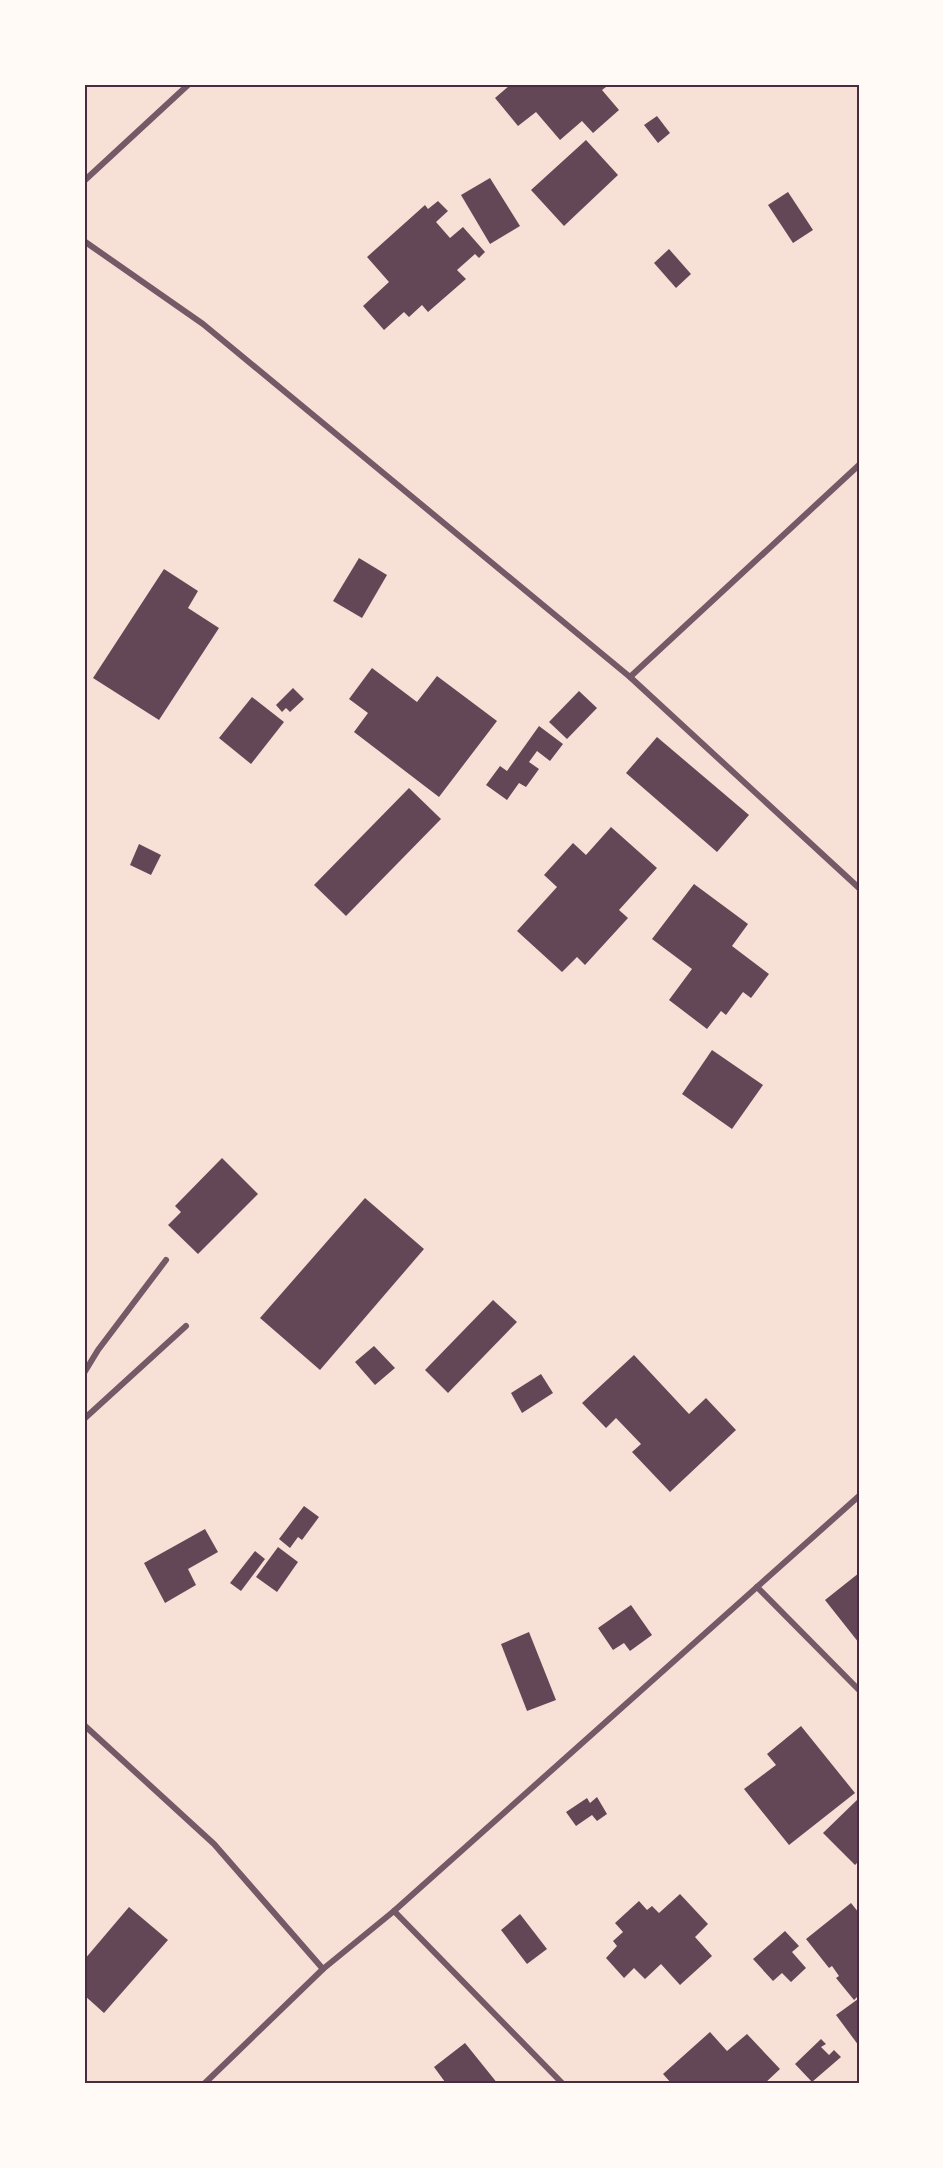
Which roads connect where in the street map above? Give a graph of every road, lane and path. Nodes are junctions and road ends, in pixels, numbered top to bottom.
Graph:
1 (189, 84) edge
2 (84, 180) edge
3 (84, 241) edge
4 (859, 465) edge
5 (630, 677) junction
6 (859, 888) edge
7 (166, 1260) dead end
8 (186, 1326) dead end
9 (84, 1373) edge
10 (84, 1419) edge
11 (859, 1496) edge
12 (757, 1587) junction
13 (859, 1689) edge
14 (84, 1725) edge
15 (394, 1911) junction
16 (323, 1969) junction
17 (204, 2084) edge
18 (563, 2084) edge

1 - 2 street
3 - 5 street
4 - 5 street
5 - 6 street
7 - 9 street
8 - 10 street
11 - 12 street
12 - 13 street
12 - 15 street
14 - 16 street
15 - 16 street
15 - 18 street
16 - 17 street

